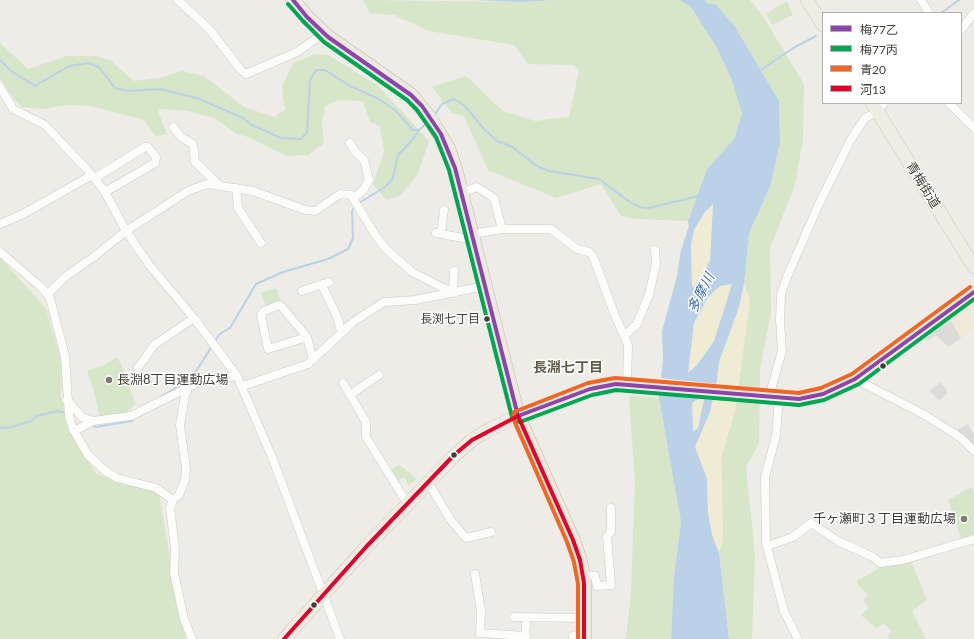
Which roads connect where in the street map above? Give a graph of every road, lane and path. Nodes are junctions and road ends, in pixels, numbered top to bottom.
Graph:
1 (178, 0) edge
2 (293, 0) edge
3 (807, 0) edge
4 (921, 0) edge
5 (928, 12) edge
6 (974, 13) edge
7 (822, 23) edge
8 (962, 29) edge
9 (324, 34) junction
10 (0, 87) edge
11 (950, 104) edge
12 (878, 106) edge
13 (173, 127) dead end
14 (974, 128) edge
15 (350, 143) dead end
16 (94, 177) junction
17 (220, 185) junction
18 (236, 188) junction
19 (105, 192) junction
20 (461, 192) junction
21 (356, 200) junction
22 (444, 210) dead end
23 (0, 224) edge
24 (502, 229) junction
25 (126, 231) junction
26 (473, 237) junction
27 (261, 243) dead end
28 (655, 250) dead end
29 (0, 252) edge
30 (974, 267) edge
31 (454, 271) dead end
32 (485, 286) junction
33 (302, 292) dead end
34 (974, 292) edge
35 (454, 293) junction
36 (48, 294) junction
37 (194, 318) junction
38 (341, 332) junction
39 (624, 336) junction
40 (307, 337) junction
41 (313, 360) junction
42 (138, 368) dead end
43 (379, 375) dead end
44 (237, 376) junction
45 (855, 379) junction
46 (343, 383) dead end
47 (627, 384) junction
48 (243, 386) junction
49 (188, 387) junction
50 (351, 394) junction
51 (770, 397) junction
52 (67, 399) junction
53 (518, 416) junction
54 (93, 422) junction
55 (74, 431) junction
56 (974, 451) edge
57 (428, 482) junction
58 (173, 500) junction
59 (407, 503) junction
60 (611, 508) dead end
61 (491, 532) dead end
62 (974, 539) edge
63 (767, 546) junction
64 (475, 574) dead end
65 (583, 575) junction
66 (323, 594) junction
67 (514, 617) dead end
68 (584, 618) junction
69 (526, 624) dead end
70 (580, 637) edge
71 (526, 638) edge
72 (192, 639) edge
73 (284, 639) edge
74 (340, 639) edge
75 (798, 639) edge

1 - 9 street
2 - 9 highway
3 - 7 main road
4 - 5 street
6 - 8 street
9 - 20 highway
10 - 16 street
11 - 14 street
12 - 30 main road, 青梅街道
12 - 51 street
13 - 17 street
15 - 21 street
16 - 19 street
16 - 19 street
16 - 23 street
17 - 18 street
17 - 25 street
18 - 21 street
18 - 27 street
19 - 25 street
20 - 24 street
20 - 26 highway
21 - 35 street
22 - 26 street
24 - 26 street
24 - 39 street
25 - 36 street
25 - 37 street
26 - 32 highway
28 - 39 street
29 - 36 street
31 - 35 street
32 - 35 street
32 - 53 highway
33 - 38 street
34 - 45 main road
35 - 38 street
36 - 52 street
37 - 42 street
37 - 44 street
38 - 41 street
39 - 47 street
40 - 40 street
40 - 41 street
41 - 48 street
43 - 50 street
44 - 48 street
44 - 49 street
45 - 51 main road
45 - 56 street
46 - 50 street
47 - 51 main road
47 - 53 main road
48 - 66 street
49 - 54 street
49 - 58 street
50 - 59 street
51 - 63 street
52 - 54 street
52 - 55 street
53 - 57 main road
53 - 65 highway
54 - 55 street
55 - 58 street
57 - 59 main road
57 - 61 street
58 - 72 street
59 - 66 main road
60 - 65 street
62 - 63 street
63 - 75 street
64 - 71 street
65 - 68 highway
66 - 73 main road
66 - 74 street
67 - 68 street
68 - 70 highway
69 - 71 street

